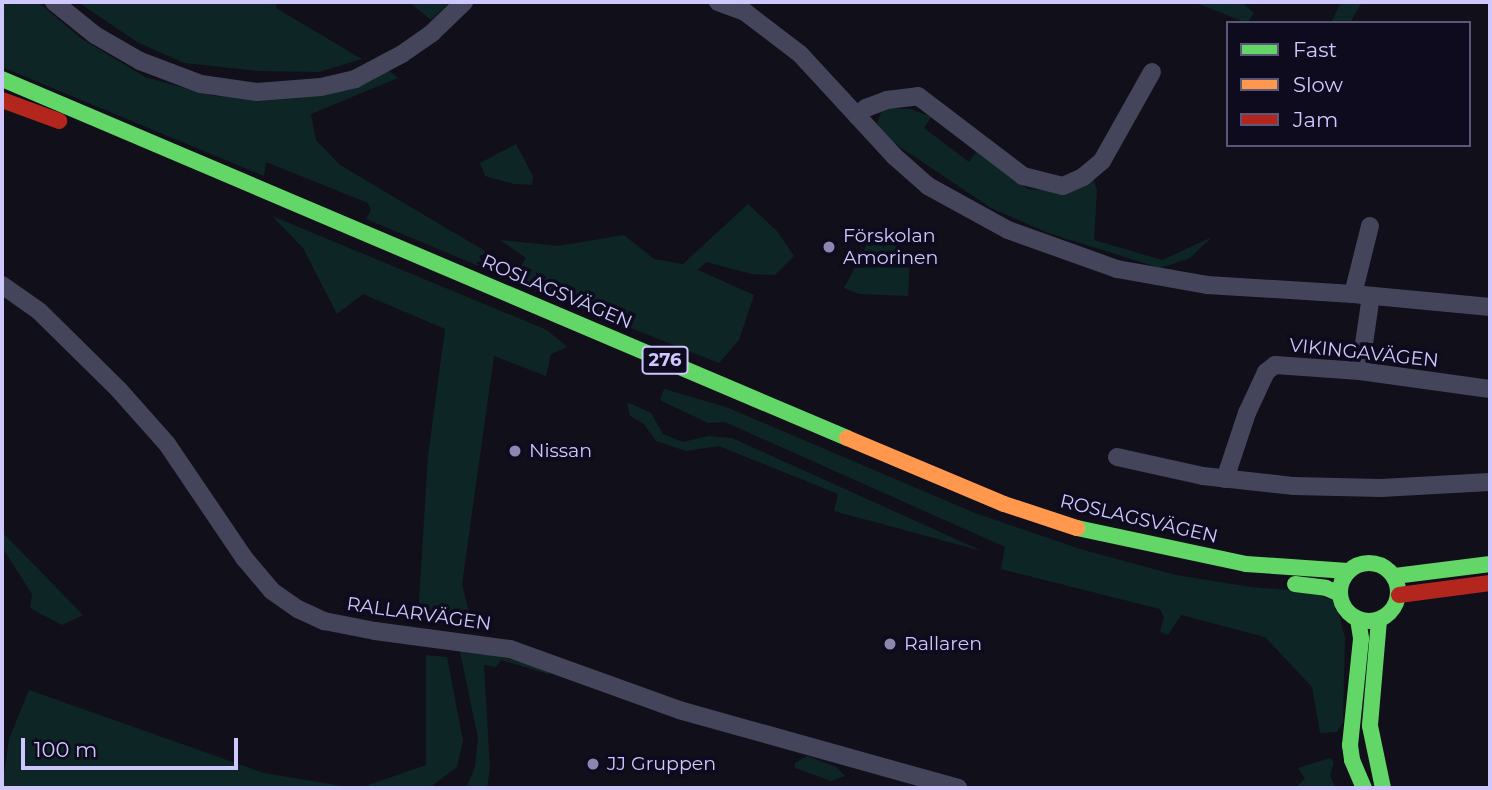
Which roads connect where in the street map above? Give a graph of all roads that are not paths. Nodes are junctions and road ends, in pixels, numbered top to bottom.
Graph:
1 (54, 2) edge
2 (464, 2) edge
3 (718, 2) edge
4 (1152, 72) dead end
5 (2, 79) edge
6 (2, 100) edge
7 (857, 116) junction
8 (1370, 226) dead end
9 (2, 285) edge
10 (1362, 295) junction
11 (1490, 307) edge
12 (1360, 371) junction
13 (1490, 388) edge
14 (1117, 457) dead end
15 (1225, 478) junction
16 (1490, 482) edge
17 (1490, 564) edge
18 (1348, 571) junction
19 (1395, 576) junction
20 (1490, 583) edge
21 (1340, 594) junction
22 (1399, 595) junction
23 (1358, 619) junction
24 (1379, 620) junction
25 (958, 788) edge
26 (1364, 788) edge
27 (1382, 788) edge

1 - 2 street
3 - 7 street
4 - 7 street
5 - 18 main road, ROSLAGSVÄGEN / 276
6 - 21 main road, ROSLAGSVÄGEN / 276
7 - 10 street
8 - 10 street
9 - 25 street, RALLARVÄGEN
10 - 11 street
10 - 12 street
12 - 13 street, VIKINGAVÄGEN
12 - 15 street, VIKINGAVÄGEN
14 - 15 street
15 - 16 street
17 - 19 main road, 276
18 - 19 main road, 276
18 - 21 main road
19 - 22 main road
20 - 22 main road
21 - 23 main road
22 - 24 main road
23 - 24 main road
23 - 26 main road
24 - 27 main road

